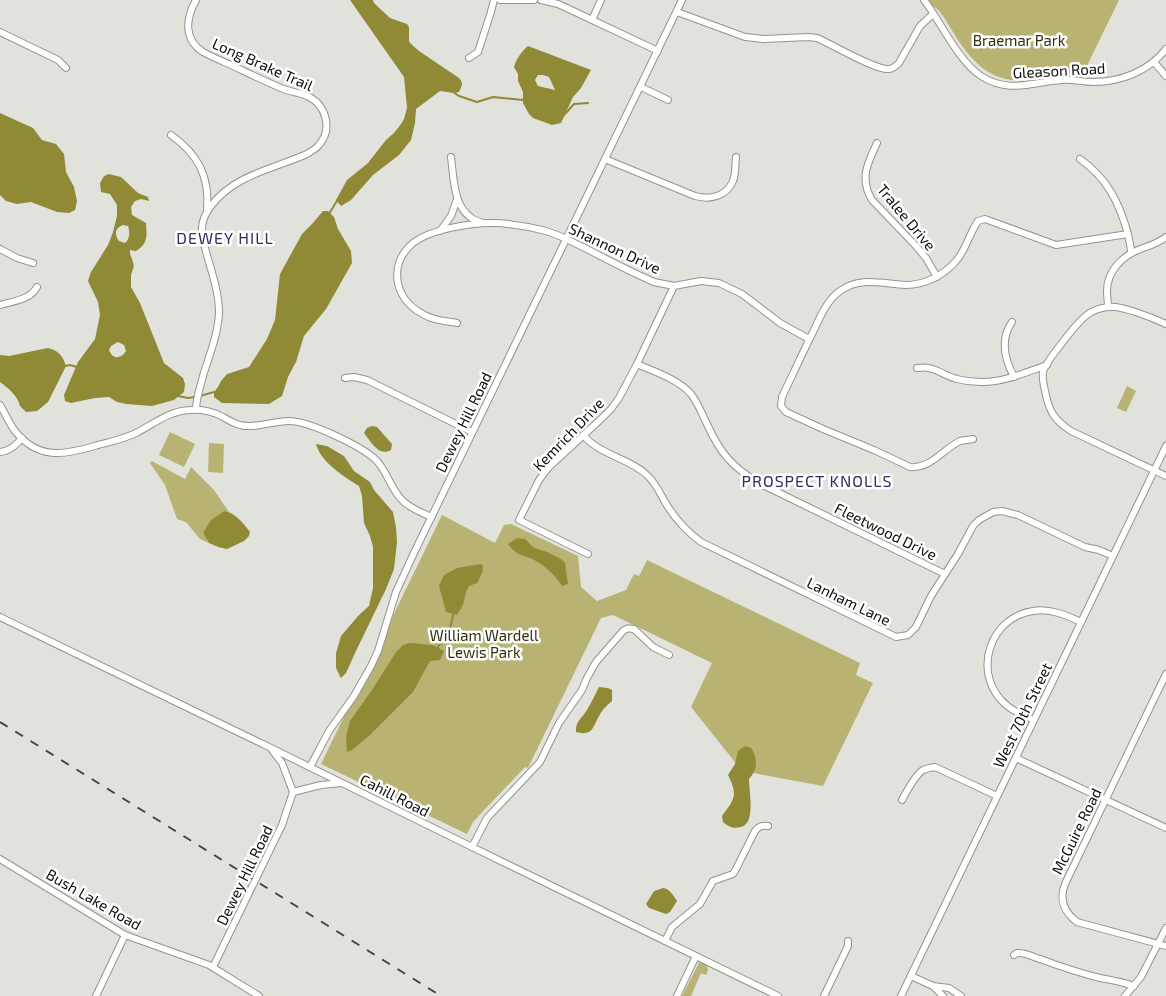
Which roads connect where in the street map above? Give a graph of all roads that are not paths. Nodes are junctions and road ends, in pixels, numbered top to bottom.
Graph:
1 (196, 0) edge
2 (494, 0) edge
3 (500, 0) edge
4 (534, 0) edge
5 (541, 0) edge
6 (602, 0) edge
7 (682, 0) edge
8 (924, 0) edge
9 (676, 12) junction
10 (933, 14) junction
11 (592, 20) junction
12 (0, 32) edge
13 (1166, 48) edge
14 (658, 51) junction
15 (469, 58) dead end
16 (1154, 62) junction
17 (66, 68) dead end
18 (1166, 76) edge
19 (640, 87) junction
20 (668, 100) dead end
21 (171, 135) dead end
22 (877, 143) dead end
23 (451, 157) dead end
24 (736, 157) dead end
25 (605, 159) junction
26 (1080, 159) dead end
27 (457, 199) junction
28 (207, 212) junction
29 (484, 223) junction
30 (440, 231) junction
31 (1128, 234) junction
32 (1166, 237) edge
33 (566, 239) junction
34 (0, 249) edge
35 (1131, 253) junction
36 (33, 263) dead end
37 (936, 277) junction
38 (674, 286) junction
39 (37, 287) dead end
40 (0, 305) edge
41 (1108, 307) junction
42 (1012, 322) dead end
43 (457, 323) dead end
44 (1166, 324) edge
45 (809, 339) junction
46 (637, 364) junction
47 (1048, 365) junction
48 (916, 368) dead end
49 (1014, 377) junction
50 (345, 378) dead end
51 (0, 405) edge
52 (196, 410) junction
53 (472, 432) junction
54 (583, 435) junction
55 (22, 438) junction
56 (973, 439) dead end
57 (1166, 446) edge
58 (0, 452) edge
59 (1154, 470) junction
60 (1166, 476) edge
61 (431, 517) junction
62 (588, 554) dead end
63 (1113, 556) junction
64 (945, 574) junction
65 (0, 617) edge
66 (1081, 622) junction
67 (669, 655) dead end
68 (1166, 674) edge
69 (1034, 720) junction
70 (269, 747) junction
71 (1016, 758) junction
72 (310, 767) junction
73 (344, 783) junction
74 (294, 792) junction
75 (997, 796) junction
76 (902, 800) dead end
77 (1105, 800) junction
78 (768, 826) dead end
79 (1166, 828) edge
80 (472, 847) junction
81 (0, 859) edge
82 (1166, 928) edge
83 (125, 935) junction
84 (665, 941) junction
85 (848, 941) dead end
86 (1158, 944) junction
87 (1166, 946) edge
88 (1014, 955) dead end
89 (696, 956) junction
90 (213, 967) junction
91 (911, 976) junction
92 (933, 986) junction
93 (1134, 986) junction
94 (96, 996) edge
95 (259, 996) edge
96 (677, 996) edge
97 (778, 996) edge
98 (824, 996) edge
99 (901, 996) edge
100 (943, 996) edge
101 (961, 996) edge
102 (1125, 996) edge

1 - 28 street, Long Brake Trail
2 - 15 street
3 - 4 street
5 - 11 street
6 - 11 street
7 - 9 street, Dewey Hill Road
8 - 10 street, Gleason Road
9 - 10 street
9 - 14 street, Dewey Hill Road
10 - 16 street, Gleason Road
11 - 14 street
12 - 17 street
13 - 16 street, Gleason Road
14 - 19 street, Dewey Hill Road
16 - 18 street
19 - 20 street
19 - 25 street, Dewey Hill Road
21 - 28 street
22 - 37 street, Tralee Drive
23 - 27 street
24 - 25 street
25 - 33 street, Dewey Hill Road
26 - 31 street
27 - 29 street
27 - 30 street
28 - 52 street, Long Brake Trail
29 - 30 street, Shannon Drive
29 - 33 street, Shannon Drive
30 - 43 street, Shannon Drive
31 - 35 street
31 - 37 street
32 - 35 street
33 - 38 street, Shannon Drive
33 - 53 street, Dewey Hill Road
34 - 36 street
35 - 41 street
37 - 45 street
38 - 45 street, Shannon Drive
38 - 46 street, Kemrich Drive
39 - 40 street
41 - 44 street
41 - 47 street
42 - 49 street
45 - 56 street
46 - 54 street, Kemrich Drive
46 - 64 street, Fleetwood Drive
47 - 49 street
47 - 59 street
48 - 49 street
50 - 53 street
51 - 55 street
52 - 55 street
52 - 61 street
53 - 61 street, Dewey Hill Road
54 - 62 street, Kemrich Drive
54 - 64 street, Lanham Lane
55 - 58 street
57 - 59 street, West 70th Street
59 - 60 street
59 - 63 street, West 70th Street
61 - 72 street, Dewey Hill Road
63 - 64 street, Lanham Lane
63 - 66 street, West 70th Street
65 - 70 street, Cahill Road
66 - 69 street, West 70th Street
66 - 69 street
67 - 80 street
68 - 77 street, McGuire Road
69 - 71 street, West 70th Street
70 - 72 street, Cahill Road
70 - 74 street
71 - 75 street, West 70th Street
71 - 77 street
72 - 73 street, Cahill Road
73 - 74 street
73 - 80 street, Cahill Road
74 - 90 street, Dewey Hill Road
75 - 76 street
75 - 91 street, West 70th Street
77 - 79 street
77 - 86 street, McGuire Road
78 - 84 street
80 - 84 street, Cahill Road
81 - 83 street, Bush Lake Road
82 - 86 street
83 - 90 street, Bush Lake Road
83 - 94 street
84 - 89 street, Cahill Road
85 - 98 street
86 - 87 street, McGuire Road
86 - 93 street
88 - 93 street
89 - 96 street
89 - 97 street, Cahill Road
90 - 95 street, Bush Lake Road
91 - 92 street
91 - 99 street, West 70th Street
92 - 100 street
92 - 101 street
93 - 102 street

